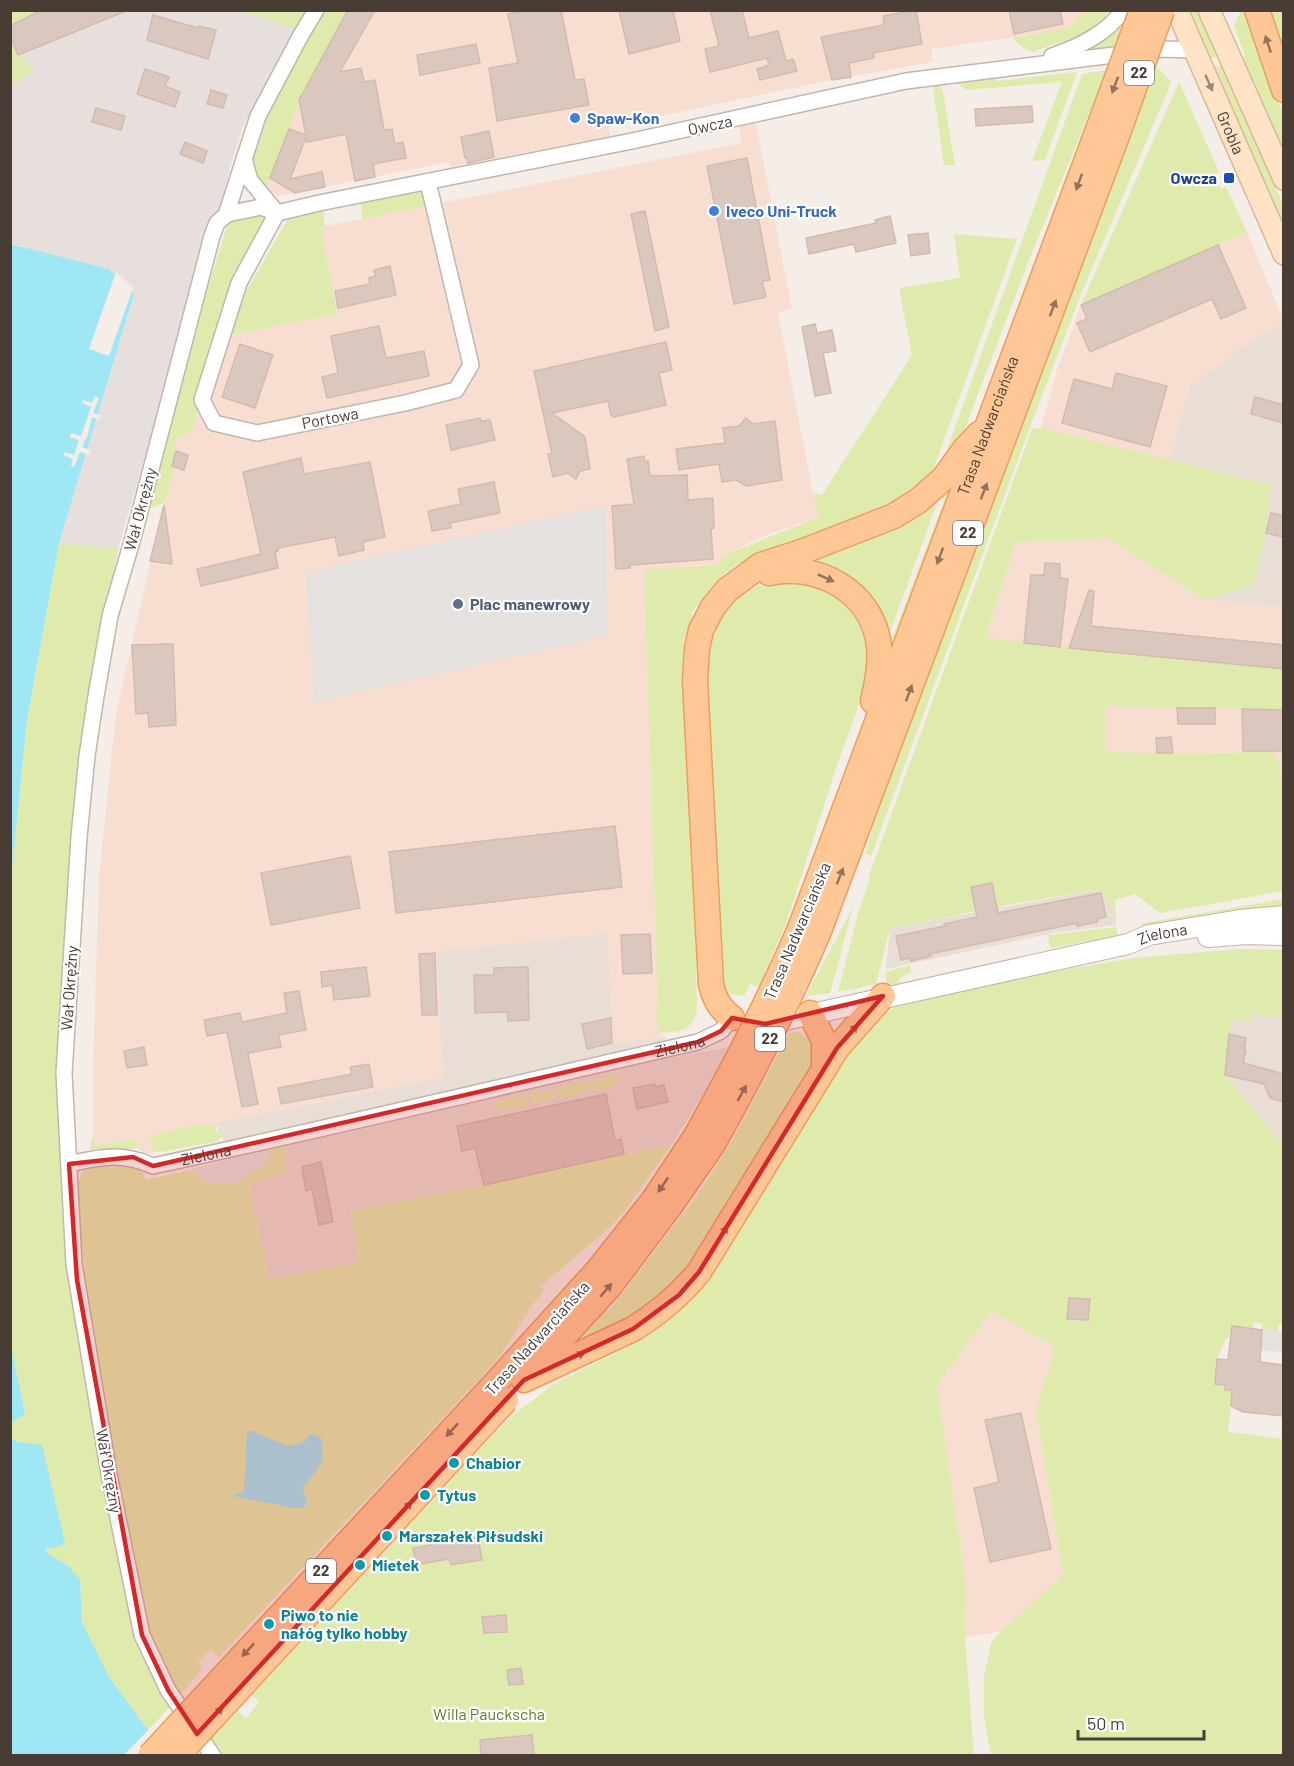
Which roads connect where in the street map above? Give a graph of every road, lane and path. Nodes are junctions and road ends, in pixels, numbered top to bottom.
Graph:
1 (316, 10) edge
2 (1123, 10) edge
3 (1142, 10) edge
4 (1162, 10) edge
5 (1177, 10) edge
6 (1209, 10) edge
7 (1257, 10) edge
8 (1194, 50) junction
9 (1024, 66) junction
10 (1281, 84) edge
11 (1108, 131) junction
12 (244, 159) junction
13 (1284, 180) edge
14 (428, 182) junction
15 (277, 213) junction
16 (226, 215) junction
17 (1284, 254) edge
18 (989, 423) junction
19 (748, 576) junction
20 (857, 779) junction
21 (1284, 916) edge
22 (810, 928) junction
23 (1284, 935) edge
24 (1128, 944) junction
25 (884, 996) junction
26 (810, 1013) junction
27 (732, 1018) junction
28 (824, 1069) junction
29 (704, 1140) junction
30 (69, 1164) junction
31 (524, 1380) junction
32 (499, 1394) junction
33 (150, 1755) edge
34 (177, 1755) edge
35 (213, 1755) edge

1 - 12 street, Wał Okrężny
2 - 9 street, Owcza
3 -> 11 main road, Trasa Nadwarciańska / 22, bridge
4 - 11 main road, Trasa Nadwarciańska / 22, bridge
5 - 8 main road, Grobla
6 - 13 main road, Grobla
10 -> 7 main road
8 - 9 street, Owcza
8 -> 17 main road, Grobla
9 - 14 street, Owcza
11 -> 18 main road, Trasa Nadwarciańska / 22
22 -> 11 main road, Trasa Nadwarciańska / 22
12 - 15 street
12 - 16 street, Wał Okrężny
14 - 15 street, Owcza
14 - 15 street, Portowa
15 - 16 street
16 - 30 street, Wał Okrężny
18 - 19 main road
18 -> 20 main road, Trasa Nadwarciańska / 22
19 -> 20 main road
19 - 27 main road
20 - 22 main road, Trasa Nadwarciańska / 22
21 - 24 street, Zielona
22 - 29 main road, Trasa Nadwarciańska / 22, bridge
23 - 24 street
24 - 25 street, Zielona
25 - 26 street, Zielona
28 -> 25 main road
26 - 27 street, Zielona
26 - 28 main road
27 - 30 street, Zielona
31 -> 28 main road
31 -> 29 main road, Trasa Nadwarciańska / 22
29 -> 32 main road, Trasa Nadwarciańska / 22
30 - 35 street, Wał Okrężny
31 - 32 main road, Trasa Nadwarciańska / 22
32 -> 33 main road, Trasa Nadwarciańska / 22, bridge
34 -> 32 main road, Trasa Nadwarciańska / 22, bridge

